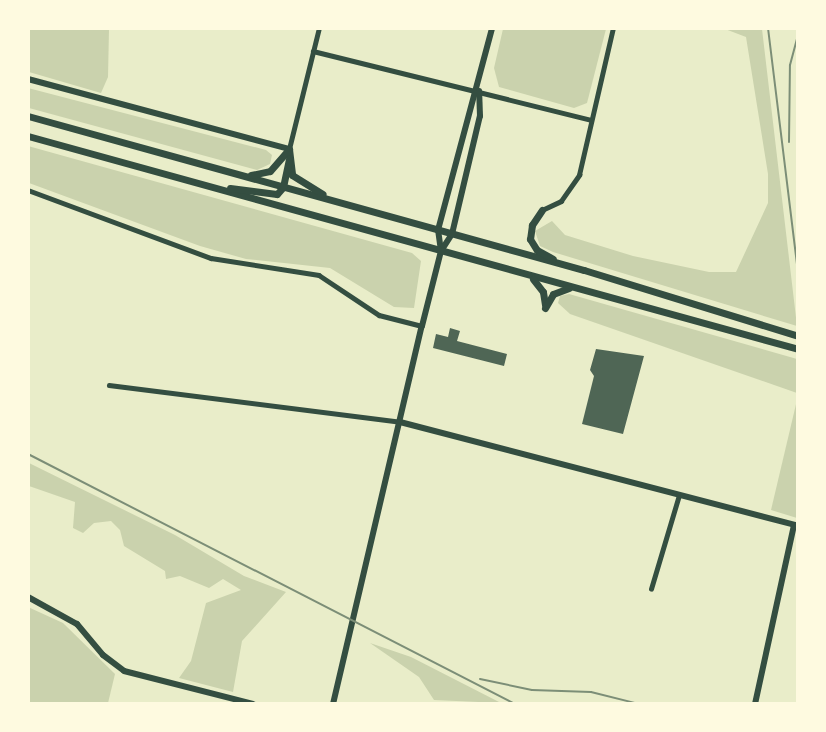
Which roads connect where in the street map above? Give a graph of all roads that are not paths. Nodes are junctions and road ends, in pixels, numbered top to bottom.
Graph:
1 (318, 28) edge
2 (492, 28) edge
3 (613, 28) edge
4 (313, 51) junction
5 (28, 79) edge
6 (478, 91) junction
7 (28, 116) edge
8 (591, 120) junction
9 (28, 136) edge
10 (289, 149) junction
11 (290, 159) junction
12 (160, 173) junction
13 (239, 174) junction
14 (283, 187) junction
15 (28, 190) edge
16 (339, 202) junction
17 (542, 210) joint
18 (438, 230) junction
19 (452, 234) junction
20 (441, 251) junction
21 (584, 270) junction
22 (525, 274) junction
23 (578, 288) junction
24 (422, 326) junction
25 (798, 336) edge
26 (798, 350) edge
27 (109, 385) dead end
28 (400, 422) junction
29 (678, 495) junction
30 (796, 525) edge
31 (651, 589) dead end
32 (28, 597) edge
33 (253, 704) edge
34 (333, 704) edge
35 (755, 704) edge

1 - 4 street
2 - 6 street
3 - 8 street
4 - 6 street
4 - 10 street
5 - 10 street
6 - 8 street
6 - 18 street
6 - 19 street
7 - 13 main road
8 - 17 street
9 - 12 main road
10 - 11 main road
10 - 13 main road
11 - 14 main road
11 - 16 main road
12 - 14 main road
12 - 20 main road
13 - 14 main road
14 - 16 main road
15 - 24 street
16 - 18 main road
17 - 21 main road
18 - 19 main road
18 - 20 street
19 - 20 street
19 - 21 main road
20 - 22 main road
20 - 24 street
21 - 25 main road
22 - 23 main road
22 - 23 main road
23 - 26 main road
24 - 28 street
27 - 28 street
28 - 29 street
28 - 34 street
29 - 30 street
29 - 31 street
30 - 35 street
32 - 33 street

